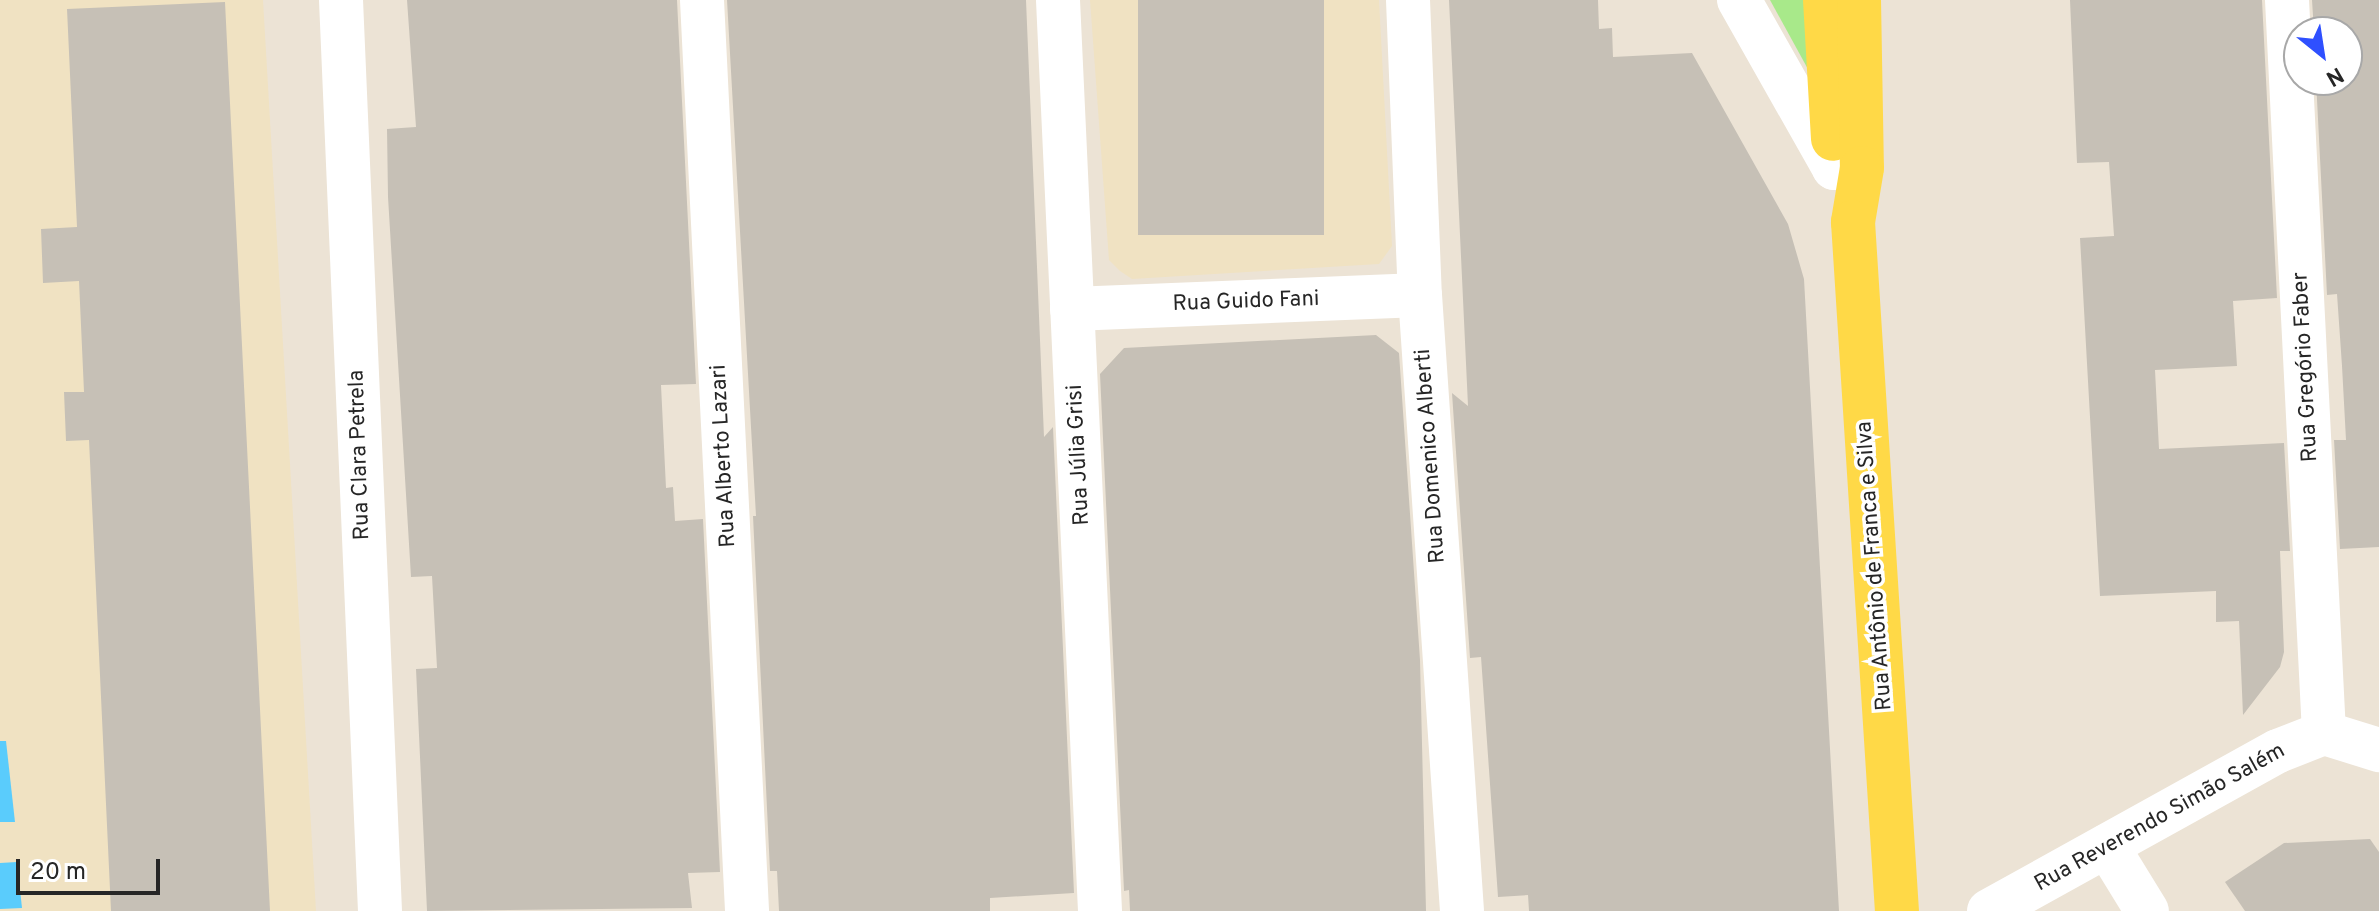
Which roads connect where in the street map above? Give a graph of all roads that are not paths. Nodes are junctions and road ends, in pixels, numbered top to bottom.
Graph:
1 (341, 0) edge
2 (702, 0) edge
3 (1058, 0) edge
4 (1408, 0) edge
5 (1739, 0) edge
6 (1825, 0) edge
7 (1859, 0) edge
8 (2287, 0) edge
9 (1848, 168) junction
10 (1420, 295) junction
11 (1072, 309) junction
12 (2324, 733) junction
13 (2379, 750) edge
14 (2107, 846) junction
15 (380, 911) edge
16 (747, 911) edge
17 (1100, 911) edge
18 (1462, 911) edge
19 (1897, 911) edge
20 (1989, 911) edge
21 (2147, 911) edge

1 - 15 street, Rua Clara Petrela
2 - 16 street, Rua Alberto Lazari
3 - 11 street, Rua Júlia Grisi
4 - 10 street, Rua Domenico Alberti
5 - 9 street
6 - 9 main road, Rua Antônio de Franca e Silva
7 - 9 main road, Rua Antônio de Franca e Silva
8 - 12 street, Rua Gregório Faber
9 - 19 main road, Rua Antônio de Franca e Silva
10 - 11 street, Rua Guido Fani
10 - 18 street, Rua Domenico Alberti
11 - 17 street, Rua Júlia Grisi
12 - 13 street
12 - 14 street, Rua Reverendo Simão Salém
14 - 20 street, Rua Reverendo Simão Salém
14 - 21 street

